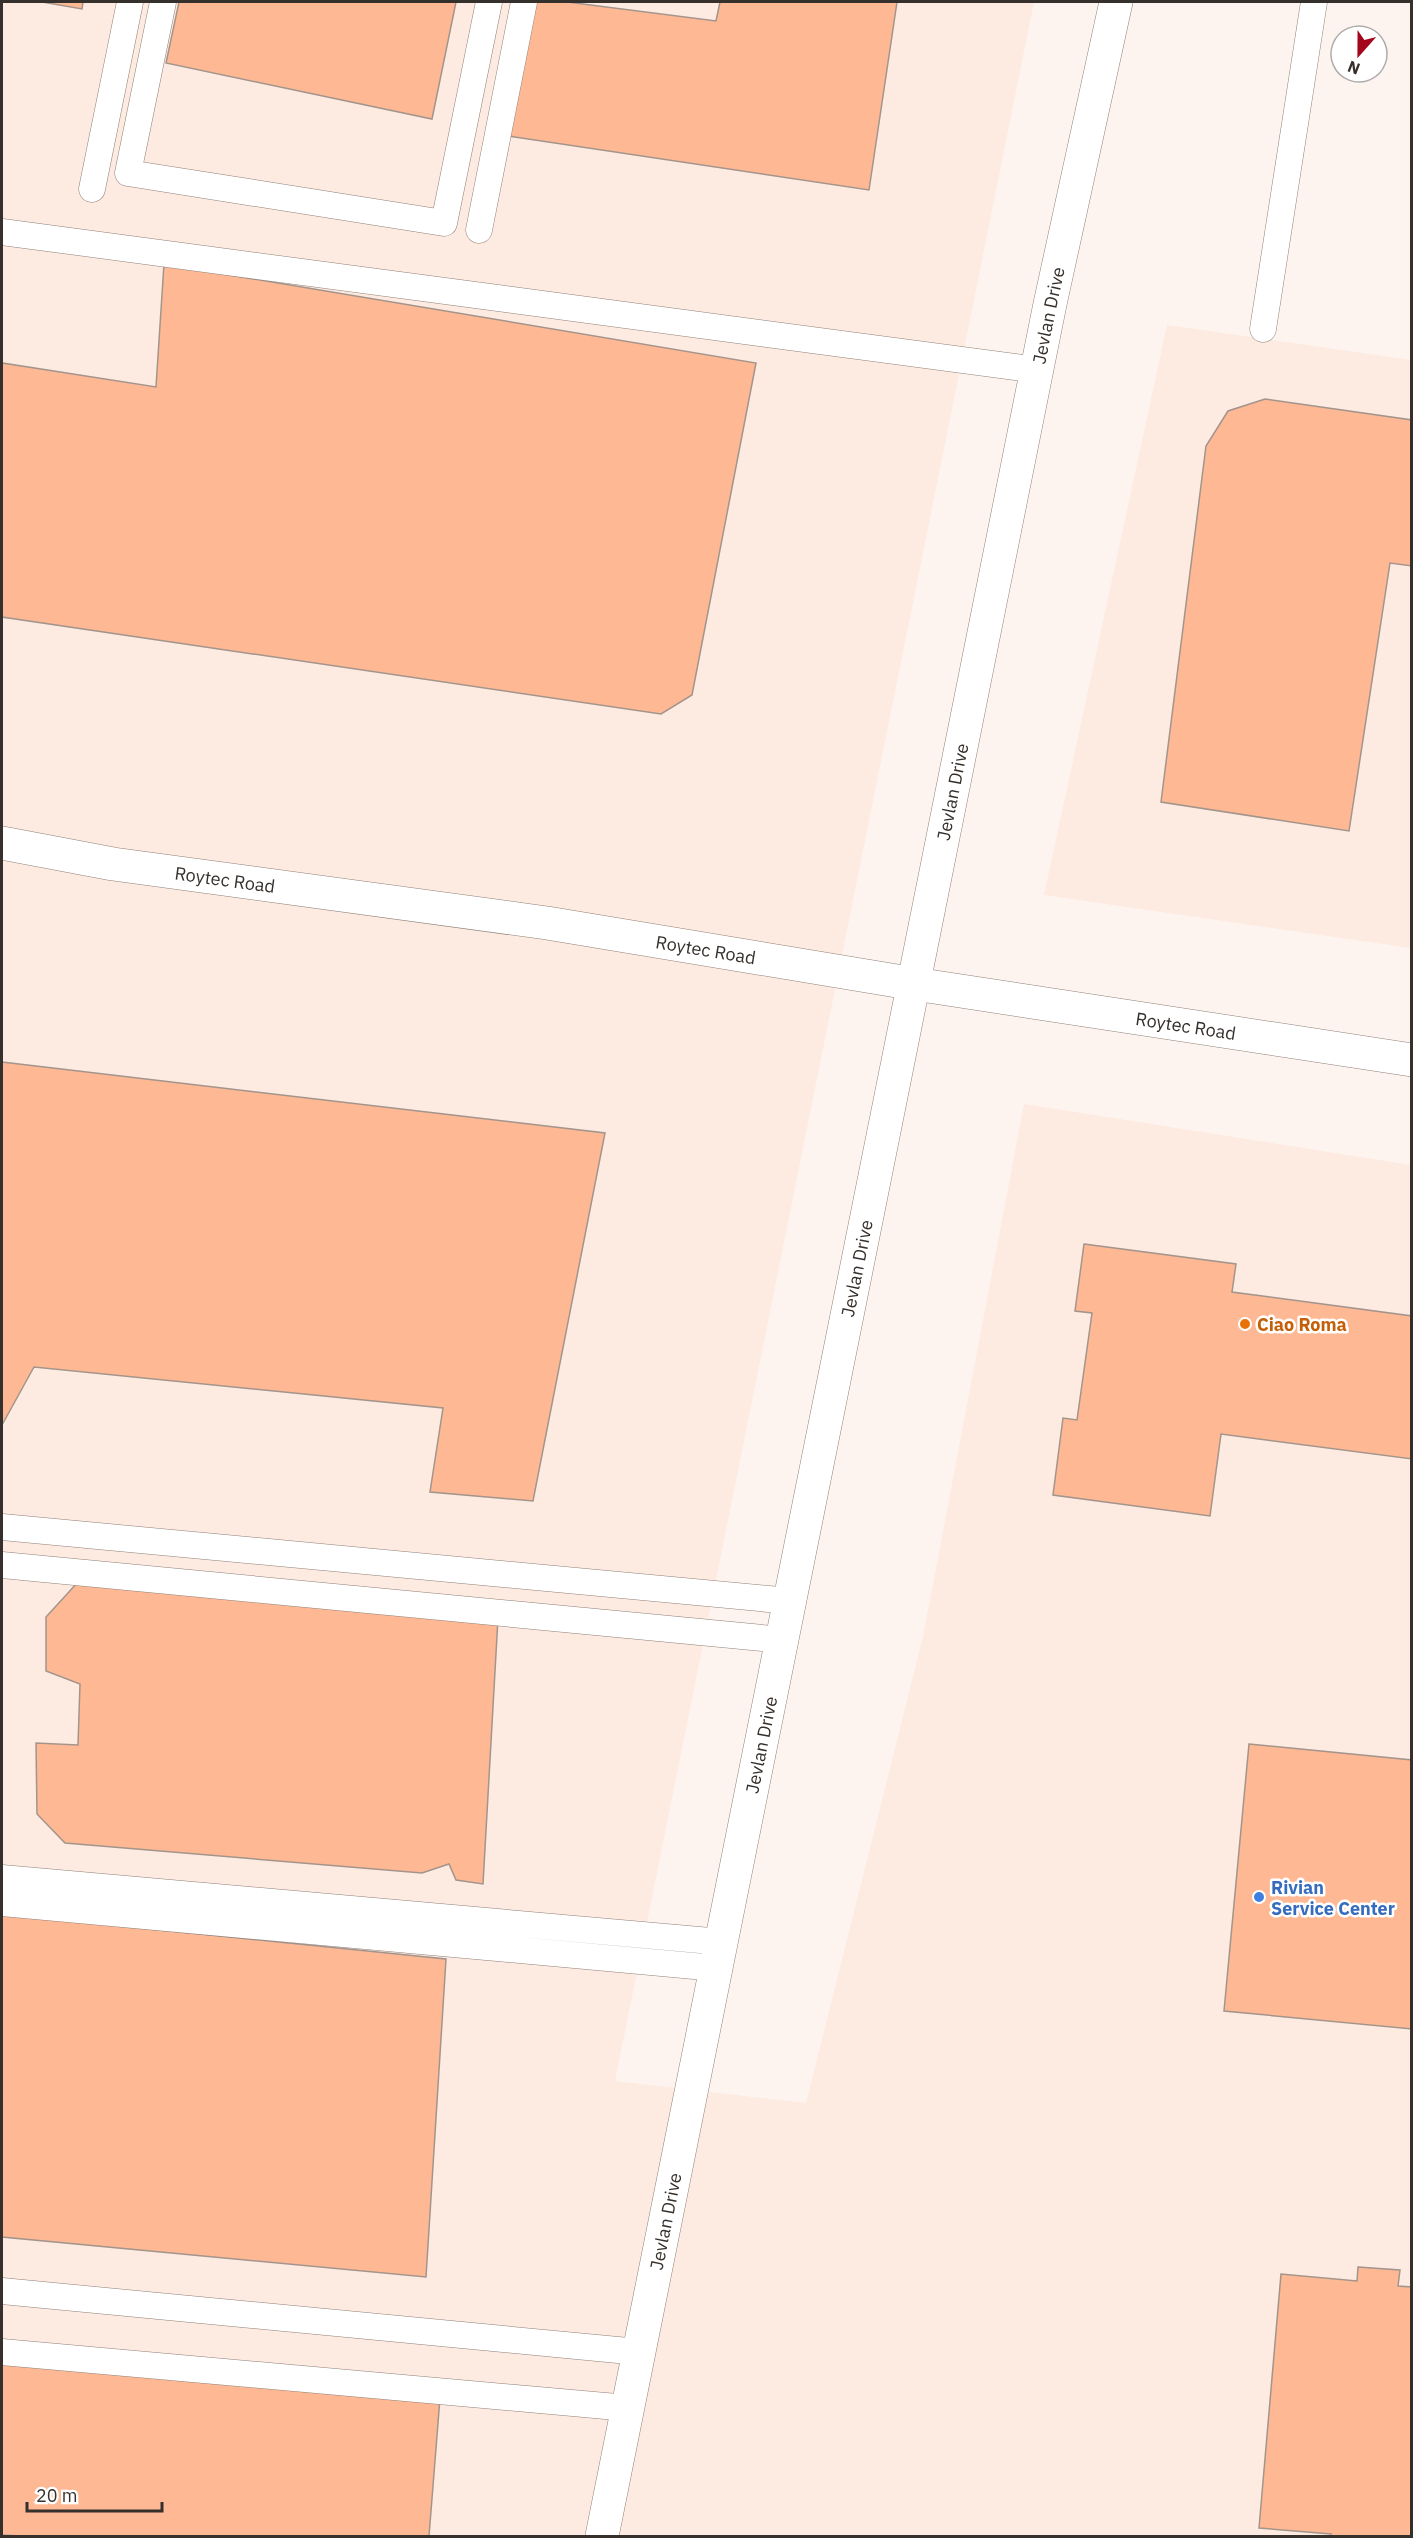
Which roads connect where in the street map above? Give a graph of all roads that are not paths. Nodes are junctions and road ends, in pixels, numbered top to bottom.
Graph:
1 (130, 2) edge
2 (163, 2) edge
3 (489, 2) edge
4 (524, 2) edge
5 (1116, 2) edge
6 (1314, 2) edge
7 (92, 189) dead end
8 (479, 230) dead end
9 (2, 232) edge
10 (1263, 329) dead end
11 (1037, 370) junction
12 (2, 843) edge
13 (915, 984) junction
14 (1412, 1060) edge
15 (2, 1527) edge
16 (2, 1565) edge
17 (790, 1601) junction
18 (783, 1640) junction
19 (2, 1878) edge
20 (2, 1903) edge
21 (719, 1955) junction
22 (2, 2290) edge
23 (2, 2352) edge
24 (639, 2352) junction
25 (628, 2408) junction
26 (602, 2536) edge

1 - 7 lane
2 - 3 lane
4 - 8 lane
5 - 11 street, Jevlan Drive
6 - 10 lane
9 - 11 lane
11 - 13 street, Jevlan Drive
12 - 13 street, Roytec Road
13 - 14 street, Roytec Road
13 - 17 street, Jevlan Drive
15 - 17 lane
16 - 18 lane
17 - 18 street, Jevlan Drive
18 - 21 street, Jevlan Drive
19 - 21 lane
20 - 21 lane
21 - 24 street, Jevlan Drive
22 - 24 lane
23 - 25 lane
24 - 25 street, Jevlan Drive
25 - 26 street, Jevlan Drive

